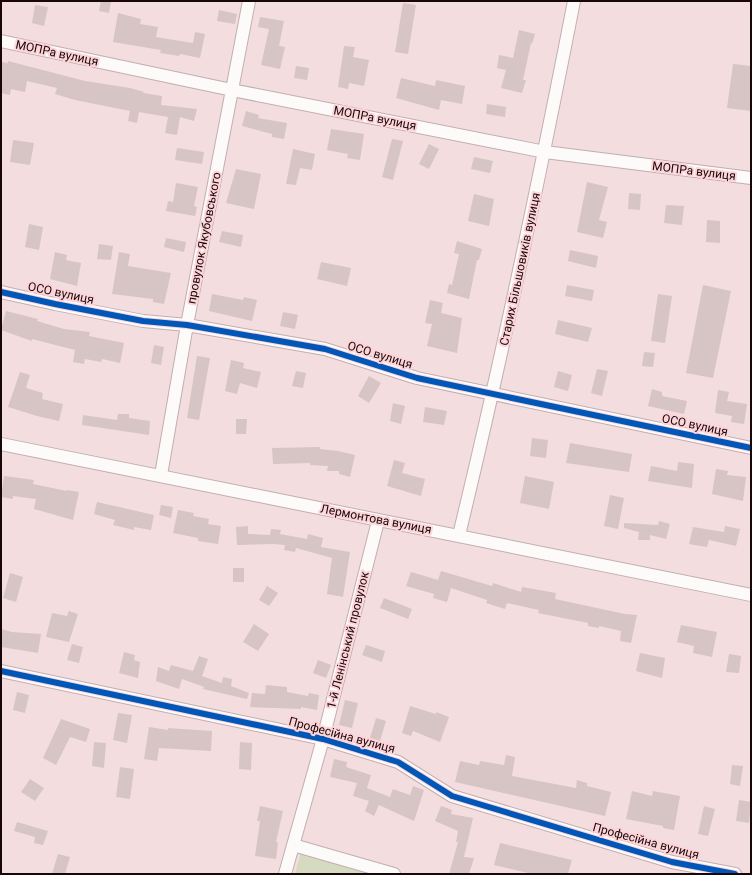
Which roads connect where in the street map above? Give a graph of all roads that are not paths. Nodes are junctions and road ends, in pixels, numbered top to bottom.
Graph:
1 (249, 1) edge
2 (574, 1) edge
3 (1, 41) edge
4 (232, 90) junction
5 (545, 152) junction
6 (751, 178) edge
7 (1, 292) edge
8 (187, 325) junction
9 (493, 394) junction
10 (1, 444) edge
11 (751, 448) edge
12 (161, 475) junction
13 (378, 521) junction
14 (459, 535) junction
15 (751, 595) edge
16 (1, 671) edge
17 (323, 739) junction
18 (293, 845) junction
19 (285, 874) edge
20 (394, 874) edge
21 (735, 874) edge

1 - 4 street, провулок Якубовського
2 - 5 street, Старих Більшовиків вулиця
3 - 4 street, МОПРа вулиця
4 - 5 street, МОПРа вулиця
4 - 8 street, провулок Якубовського
5 - 6 street, МОПРа вулиця
5 - 9 street, Старих Більшовиків вулиця
7 - 8 street, ОСО вулиця
8 - 9 street, ОСО вулиця
8 - 12 street, провулок Якубовського
9 - 11 street, ОСО вулиця
9 - 14 street, Старих Більшовиків вулиця
10 - 12 street, Лермонтова вулиця
12 - 13 street, Лермонтова вулиця
13 - 14 street, Лермонтова вулиця
13 - 17 street, 1-й Ленінський провулок
14 - 15 street, Лермонтова вулиця
16 - 17 street, Професійна вулиця
17 - 18 street, 1-й Ленінський провулок
17 - 21 street, Професійна вулиця
18 - 19 street, 1-й Ленінський провулок
18 - 20 street

